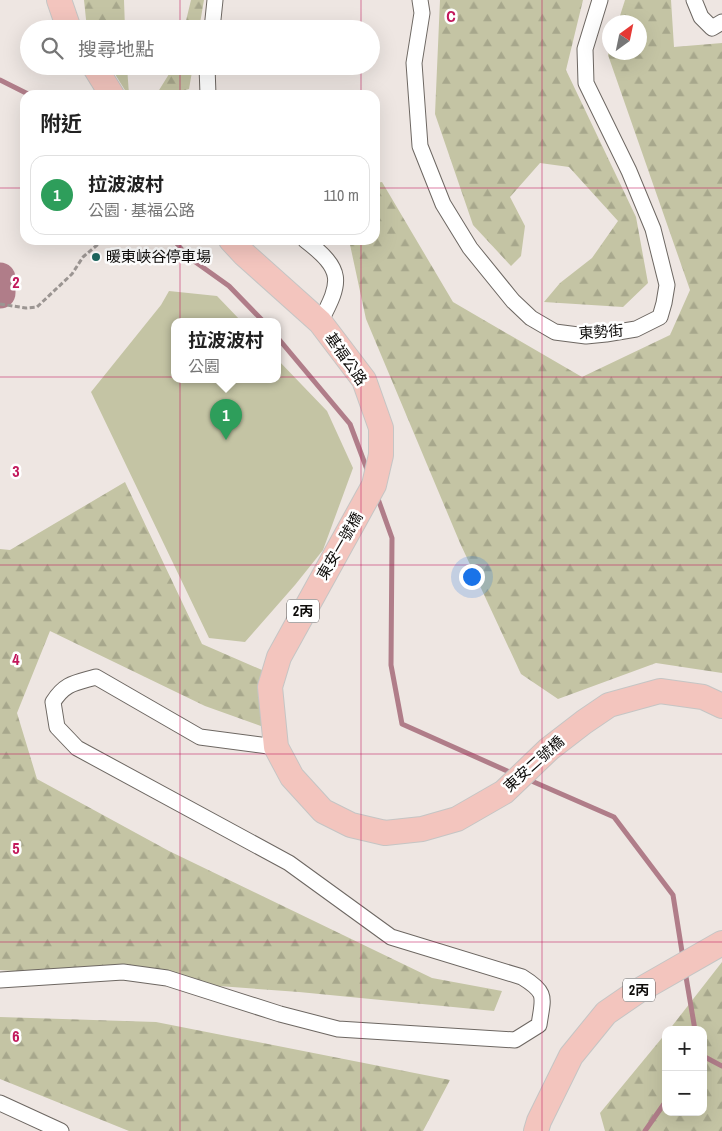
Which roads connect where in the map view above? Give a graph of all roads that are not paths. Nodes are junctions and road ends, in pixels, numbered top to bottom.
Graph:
1 (59, 0) edge
2 (216, 0) edge
3 (420, 0) edge
4 (600, 0) edge
5 (694, 0) edge
6 (66, 20) edge
7 (213, 20) edge
8 (722, 22) edge
9 (100, 75) edge
10 (207, 75) edge
11 (109, 90) edge
12 (208, 90) edge
13 (236, 245) edge
14 (312, 245) edge
15 (320, 322) junction
16 (374, 485) joint
17 (722, 706) edge
18 (276, 747) junction
19 (722, 943) edge
20 (0, 980) edge
21 (0, 1103) edge
22 (61, 1131) edge
23 (536, 1131) edge

1 - 6 main road
2 - 7 street
3 - 4 street, 東勢街
5 - 8 street
9 - 11 main road
10 - 12 street
13 - 15 main road, 2丙
14 - 15 street
15 - 16 main road, 基福公路 / 2丙
16 - 18 main road, 東安一號橋 / 2丙
17 - 18 main road, 東安二號橋 / 2丙
18 - 20 street
19 - 23 main road, 2丙
21 - 22 street

